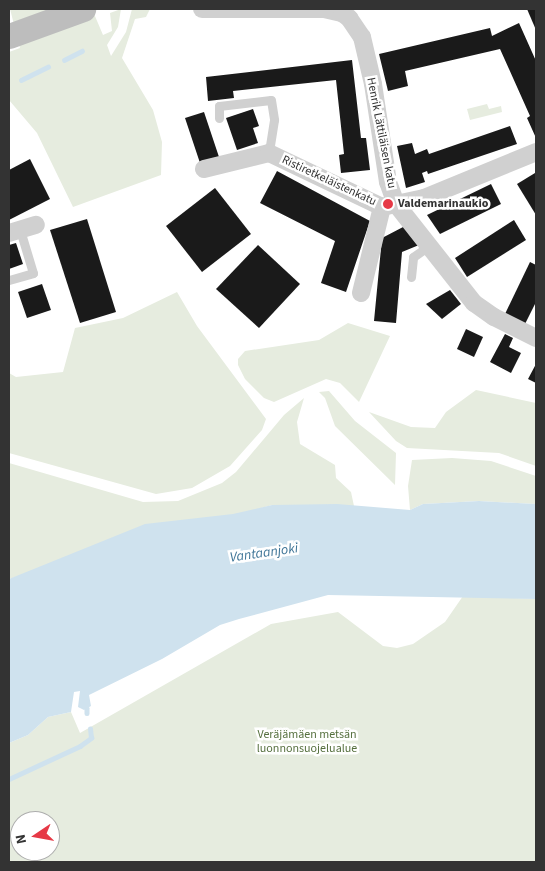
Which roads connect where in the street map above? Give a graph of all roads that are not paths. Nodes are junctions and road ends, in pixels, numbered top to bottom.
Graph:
1 (82, 9) edge
2 (202, 9) edge
3 (9, 36) edge
4 (219, 118) dead end
5 (536, 152) edge
6 (270, 153) junction
7 (204, 169) dead end
8 (389, 205) junction
9 (21, 229) edge
10 (430, 245) junction
11 (411, 277) dead end
12 (9, 280) edge
13 (361, 294) dead end
14 (536, 338) edge

1 - 3 street
2 - 8 street, Henrik Lättiläisen katu
4 - 6 lane
5 - 8 street, Ristiretkeläistenkatu
6 - 7 street, Ristiretkeläistenkatu
6 - 8 street, Ristiretkeläistenkatu
8 - 10 street, Henrik Lättiläisen katu
8 - 13 street
9 - 12 lane
10 - 11 lane
10 - 14 street, Henrik Lättiläisen katu

